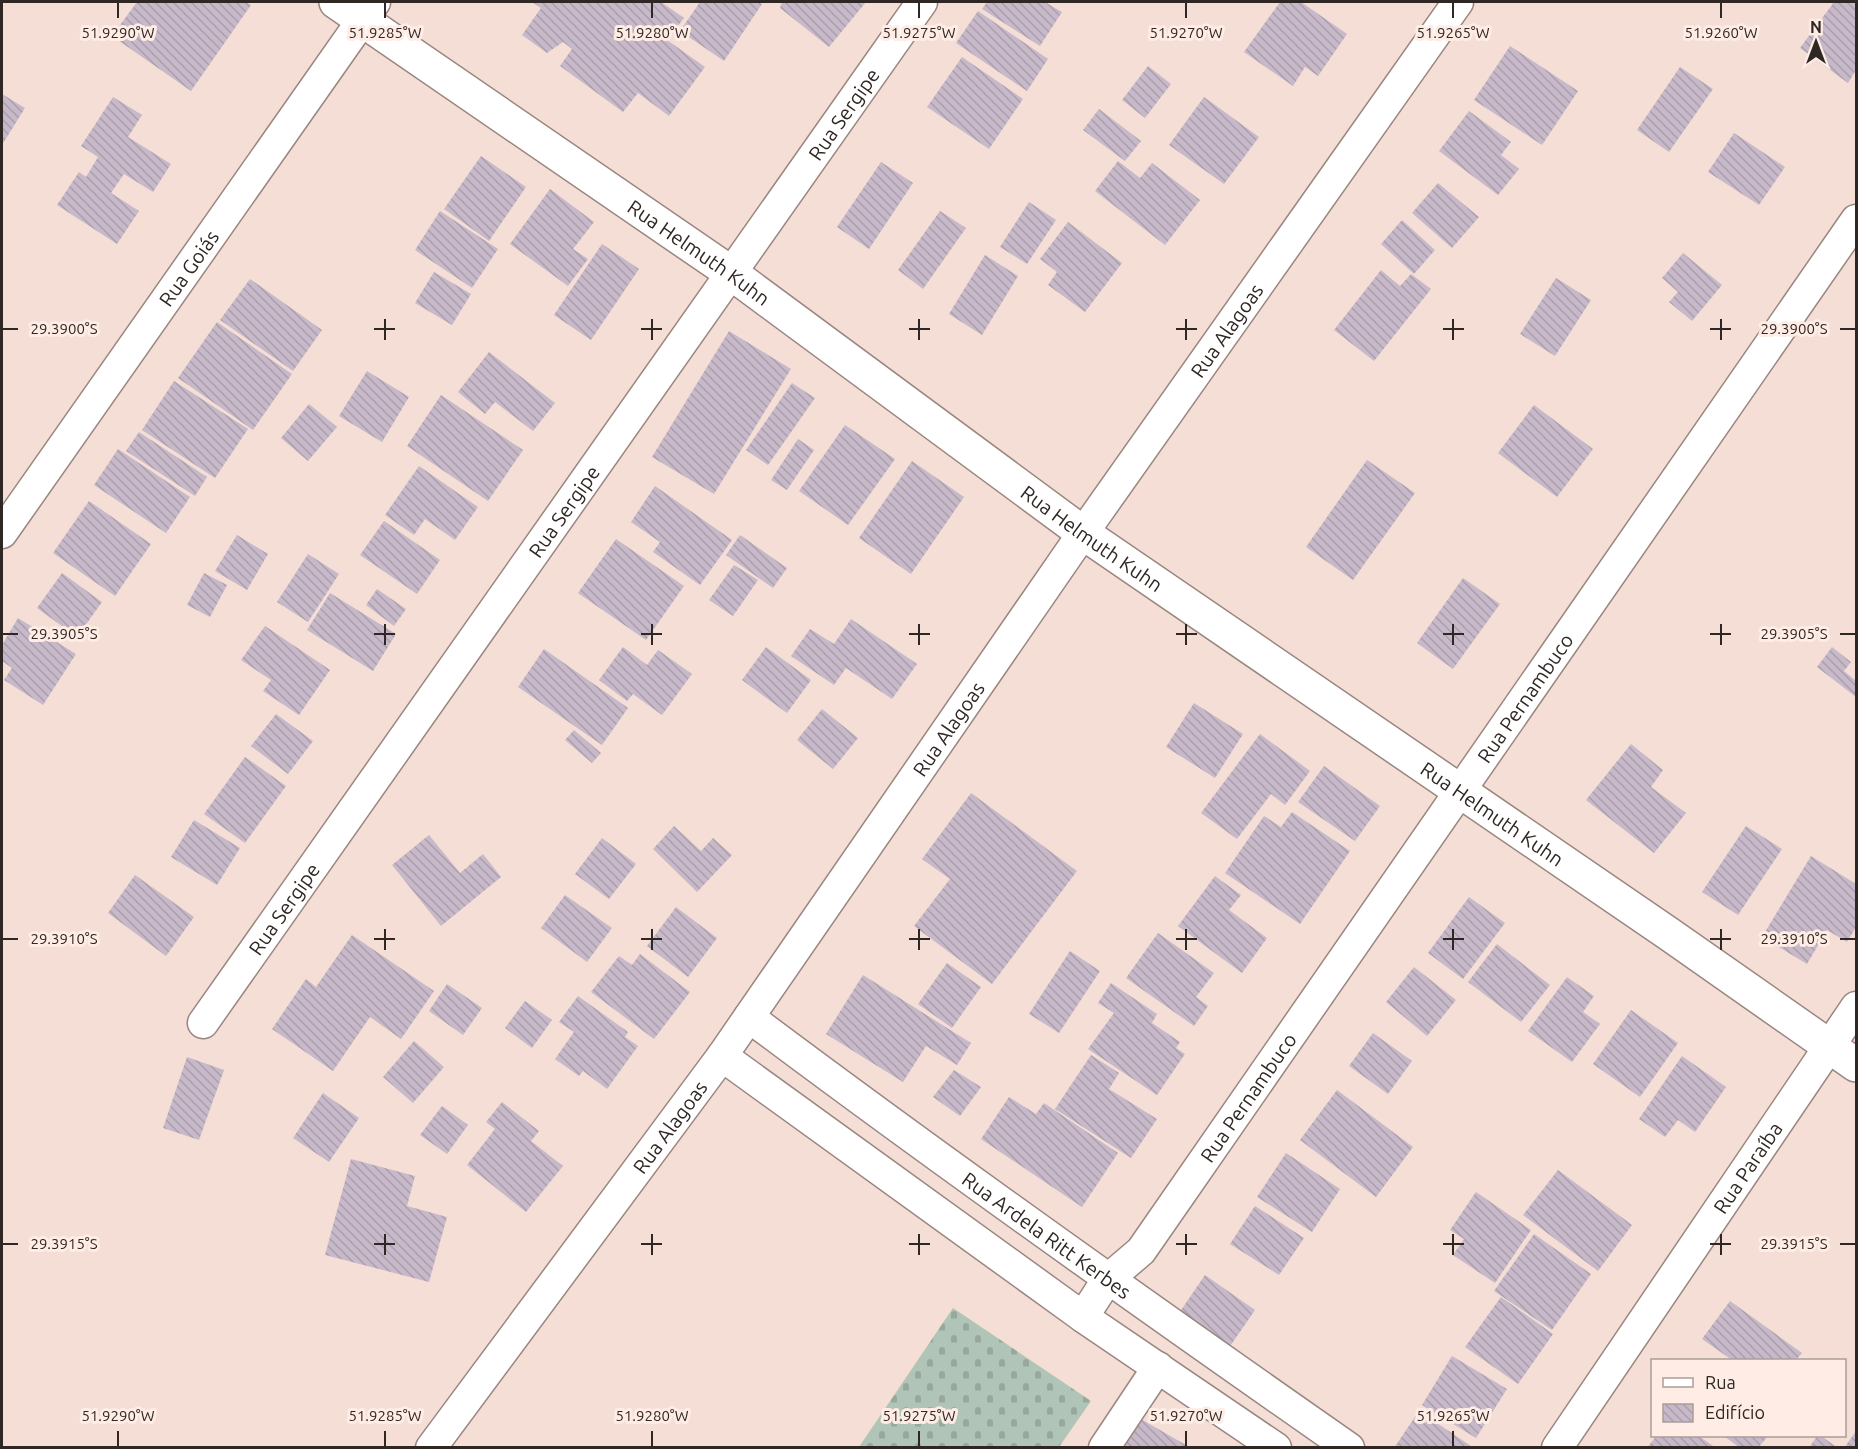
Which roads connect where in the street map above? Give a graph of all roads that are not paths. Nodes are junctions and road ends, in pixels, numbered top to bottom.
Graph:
1 (922, 2) edge
2 (1458, 2) edge
3 (358, 7) edge
4 (1857, 220) edge
5 (730, 273) junction
6 (2, 533) edge
7 (1083, 533) junction
8 (1461, 791) junction
9 (1857, 1007) edge
10 (749, 1017) junction
11 (203, 1023) dead end
12 (1830, 1045) junction
13 (722, 1056) junction
14 (1857, 1065) edge
15 (1107, 1280) junction
16 (1083, 1317) junction
17 (1158, 1367) junction
18 (431, 1448) edge
19 (1104, 1448) edge
20 (1276, 1448) edge
21 (1349, 1448) edge
22 (1557, 1448) edge

1 - 5 street, Rua Sergipe
2 - 7 street, Rua Alagoas
3 - 5 main road, Rua Helmuth Kuhn
3 - 6 street, Rua Goiás
4 - 8 street, Rua Pernambuco
5 - 7 main road, Rua Helmuth Kuhn
5 - 11 street, Rua Sergipe
7 - 8 main road, Rua Helmuth Kuhn
7 - 10 street, Rua Alagoas
8 - 12 main road, Rua Helmuth Kuhn
8 - 15 street, Rua Pernambuco
9 - 12 street, Rua Paraíba
10 - 13 street, Rua Alagoas
10 - 15 street, Rua Ardela Ritt Kerbes
12 - 14 main road, Rua Helmuth Kuhn
12 - 22 street, Rua Paraíba
13 - 16 street
13 - 18 street, Rua Alagoas
15 - 16 street, Rua Pernambuco
15 - 21 street, Rua Ardela Ritt Kerbes
16 - 17 street
17 - 19 street
17 - 20 street

